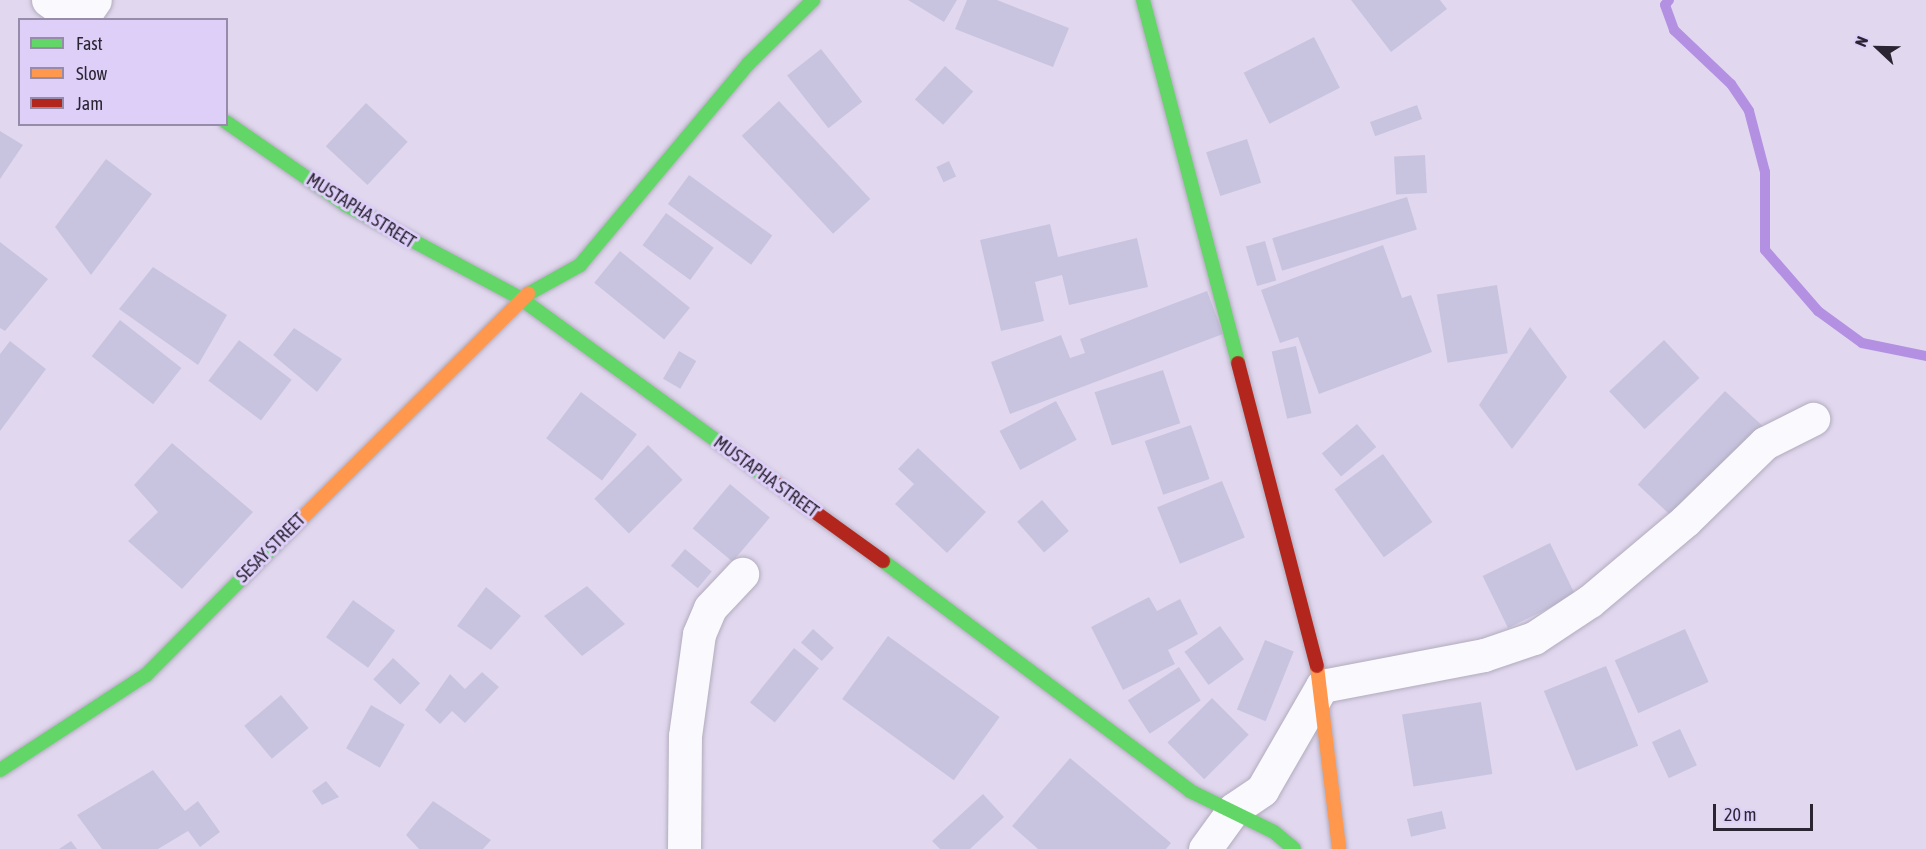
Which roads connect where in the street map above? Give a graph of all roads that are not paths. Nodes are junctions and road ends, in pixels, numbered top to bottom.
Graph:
1 (48, 0) edge
2 (95, 0) edge
3 (813, 0) edge
4 (1143, 0) edge
5 (73, 18) edge
6 (82, 18) edge
7 (228, 123) edge
8 (520, 298) junction
9 (1813, 419) dead end
10 (742, 574) dead end
11 (1322, 686) junction
12 (0, 770) edge
13 (1234, 809) junction
14 (684, 849) edge
15 (1205, 849) edge
16 (1294, 849) edge
17 (1339, 849) edge

1 - 5 street
2 - 6 street
3 - 8 street, SESAY STREET
4 - 11 street
7 - 8 street, MUSTAPHA STREET
8 - 12 street, SESAY STREET
8 - 13 street, MUSTAPHA STREET
9 - 11 street
10 - 14 street
11 - 13 street
11 - 17 street
13 - 15 street
13 - 16 street, MUSTAPHA STREET

